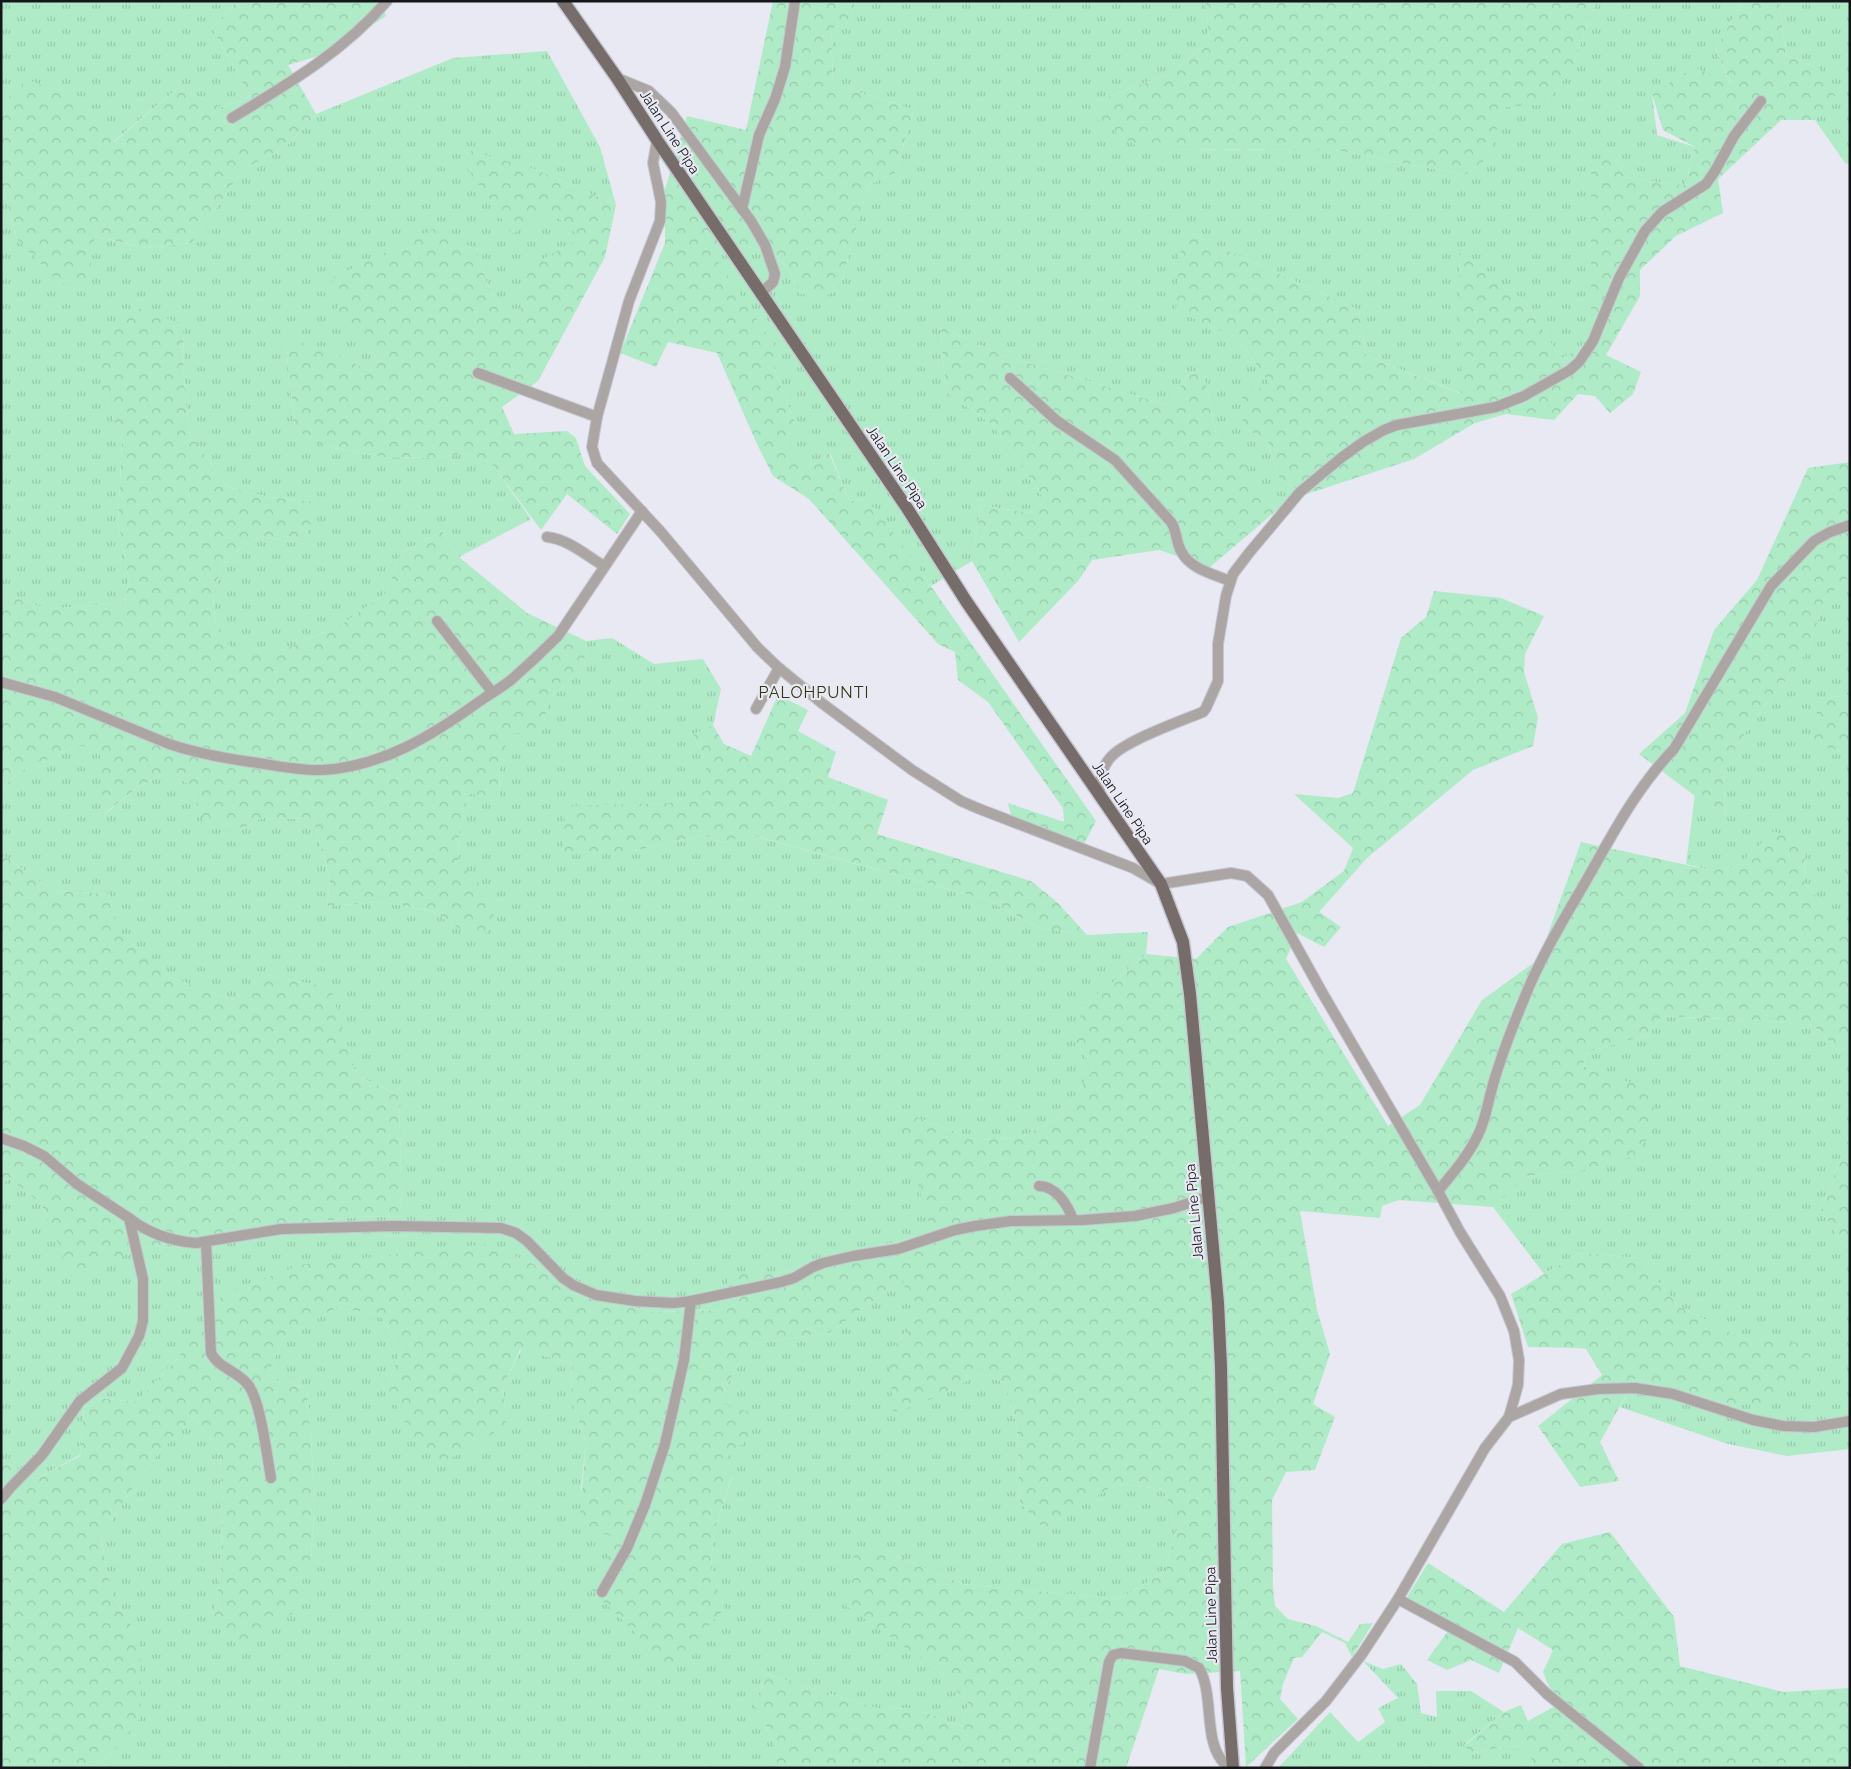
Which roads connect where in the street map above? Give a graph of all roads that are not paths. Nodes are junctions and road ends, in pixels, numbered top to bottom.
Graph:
1 (387, 1) edge
2 (563, 1) edge
3 (795, 1) edge
4 (617, 78) junction
5 (1761, 101) dead end
6 (232, 118) dead end
7 (657, 140) junction
8 (742, 209) junction
9 (760, 294) junction
10 (478, 373) dead end
11 (1010, 378) dead end
12 (597, 416) junction
13 (642, 511) junction
14 (1850, 525) edge
15 (548, 537) dead end
16 (604, 566) junction
17 (1230, 580) junction
18 (437, 621) dead end
19 (779, 668) junction
20 (1, 682) edge
21 (492, 692) junction
22 (756, 709) dead end
23 (1100, 794) junction
24 (1161, 884) junction
25 (1, 1138) edge
26 (1039, 1186) dead end
27 (1438, 1191) junction
28 (1207, 1197) junction
29 (129, 1218) junction
30 (1073, 1220) junction
31 (206, 1242) junction
32 (691, 1301) junction
33 (1509, 1417) junction
34 (1850, 1421) edge
35 (271, 1478) dead end
36 (1, 1499) edge
37 (602, 1592) dead end
38 (1398, 1599) junction
39 (1233, 1767) edge
40 (1090, 1768) edge
41 (1265, 1768) edge
42 (1639, 1768) edge

1 - 6 street
2 - 4 main road, Jalan Line Pipa
3 - 8 street
4 - 7 main road, Jalan Line Pipa
4 - 8 street
5 - 17 street
7 - 9 main road, Jalan Line Pipa
7 - 12 street
8 - 9 street
9 - 23 main road, Jalan Line Pipa
10 - 12 street
11 - 17 street
12 - 13 street
13 - 16 street
13 - 19 street
14 - 27 street
15 - 16 street
16 - 21 street
17 - 23 street
18 - 21 street
19 - 22 street
19 - 24 street
20 - 21 street
23 - 24 main road, Jalan Line Pipa
24 - 27 street
24 - 28 main road, Jalan Line Pipa
25 - 29 street
26 - 30 street
27 - 33 street
28 - 30 street
28 - 39 main road, Jalan Line Pipa
29 - 31 street
29 - 36 street
30 - 32 street
31 - 32 street
31 - 35 street
32 - 37 street
33 - 34 street
33 - 38 street
38 - 41 street
38 - 42 street
39 - 40 street

